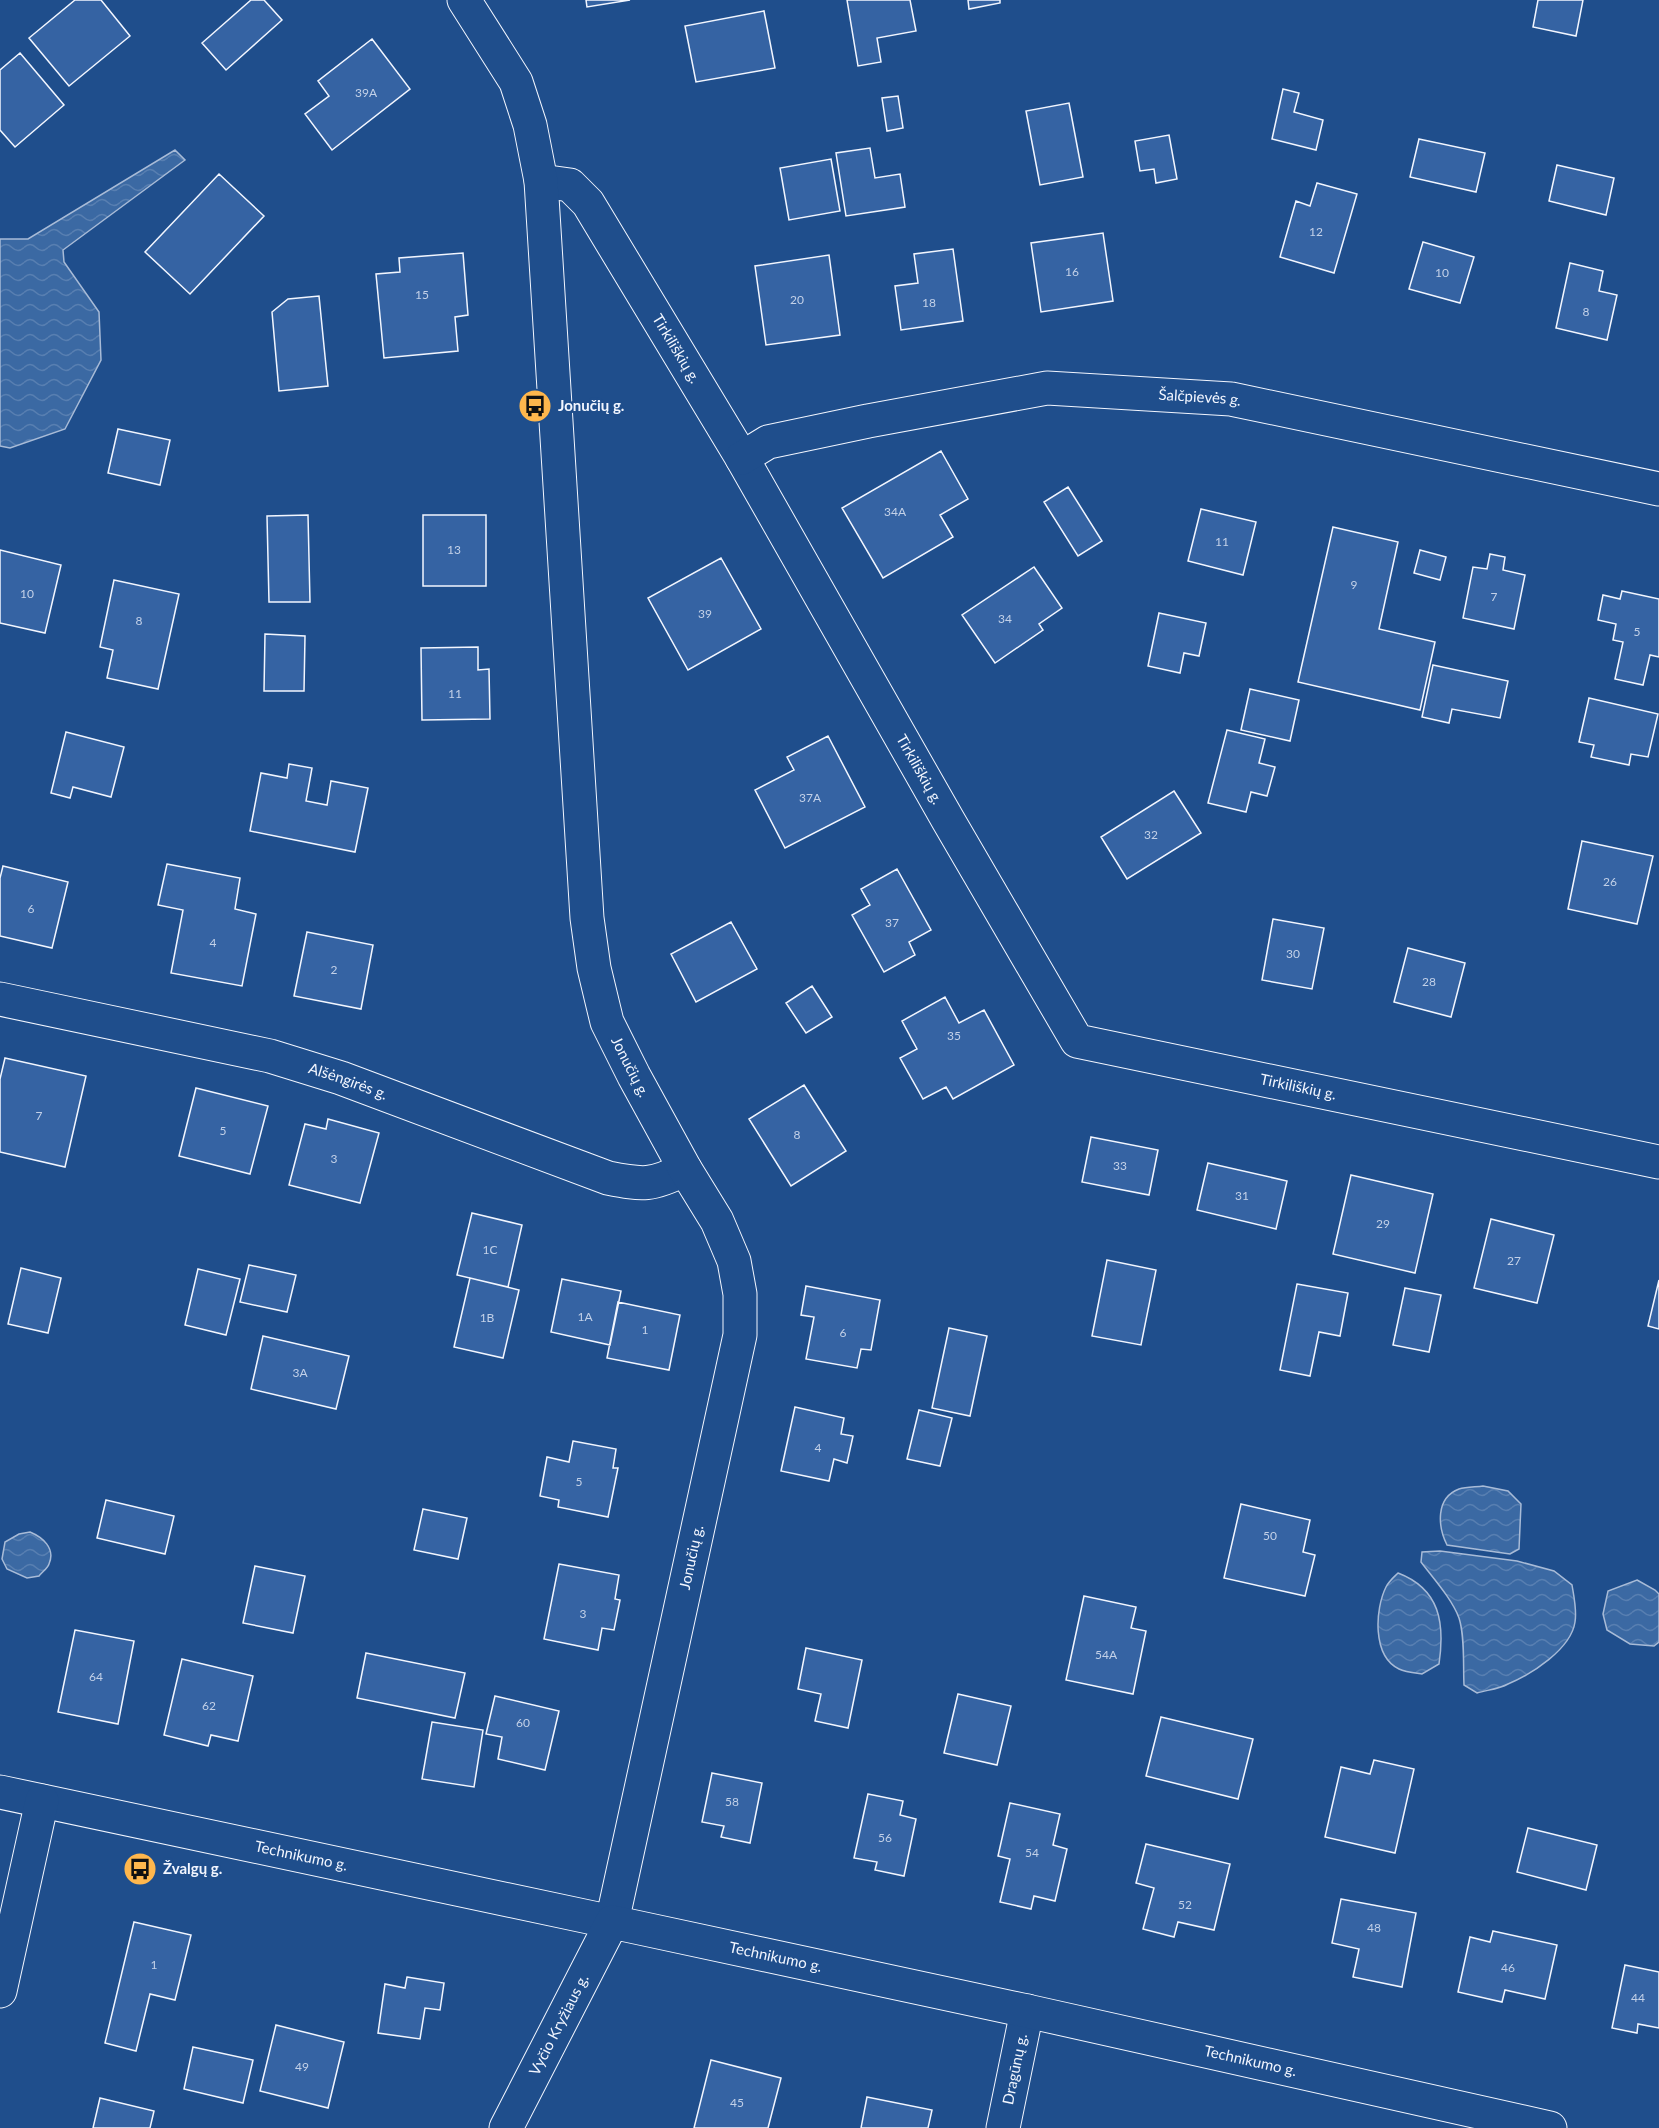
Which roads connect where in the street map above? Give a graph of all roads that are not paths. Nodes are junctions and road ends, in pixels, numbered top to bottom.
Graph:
1 (464, 0) edge
2 (541, 181) junction
3 (742, 458) junction
4 (1659, 489) edge
5 (0, 999) edge
6 (1659, 1162) edge
7 (685, 1169) junction
8 (0, 1792) edge
9 (42, 1801) junction
10 (612, 1922) junction
11 (0, 1991) edge
12 (1027, 2011) junction
13 (1489, 2122) edge
14 (506, 2128) edge
15 (1003, 2128) edge
16 (1550, 2128) edge

1 - 2 street
2 - 3 street, Tirkiliškių g.
2 - 7 street, Jonučių g.
3 - 4 street, Šalčpievės g.
3 - 6 street, Tirkiliškių g.
5 - 7 street, Alšėngirės g.
7 - 10 street, Jonučių g.
8 - 9 street, Technikumo g.
9 - 10 street, Technikumo g.
9 - 11 street
10 - 12 street, Technikumo g.
10 - 14 street, Vyčio Kryžiaus g.
12 - 13 street, Technikumo g.
12 - 15 street, Dragūnų g.
13 - 16 street, Technikumo g.

